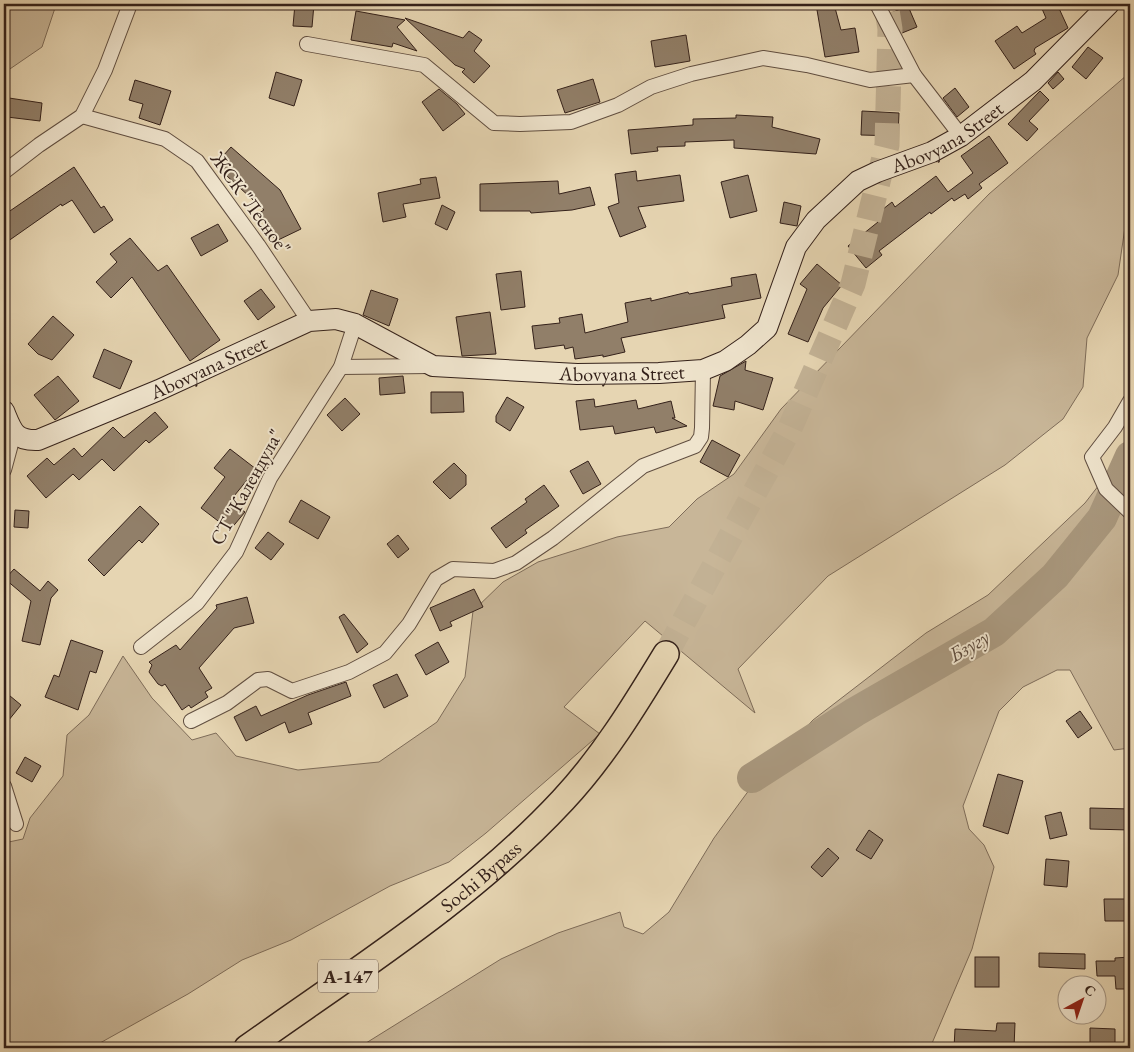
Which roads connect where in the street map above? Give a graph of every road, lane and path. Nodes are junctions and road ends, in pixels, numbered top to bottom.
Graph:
1 (130, 4) edge
2 (877, 4) edge
3 (1109, 4) edge
4 (307, 44) dead end
5 (914, 75) junction
6 (82, 116) junction
7 (961, 136) junction
8 (4, 172) edge
9 (309, 321) junction
10 (355, 324) junction
11 (433, 366) junction
12 (341, 368) junction
13 (703, 370) junction
14 (1130, 401) edge
15 (4, 411) edge
16 (14, 433) junction
17 (4, 470) edge
18 (1126, 509) edge
19 (141, 647) dead end
20 (666, 654) tunnel mouth
21 (191, 721) dead end
22 (4, 786) edge
23 (16, 824) dead end
24 (247, 1048) edge

1 - 6 street
2 - 5 street
3 - 7 street, Abovyana Street
4 - 5 street
5 - 7 street
6 - 8 street
6 - 9 street, ЖСК "Лесное"
7 - 13 street, Abovyana Street
9 - 10 street, Abovyana Street
9 - 16 street, Abovyana Street
10 - 11 street, Abovyana Street
10 - 12 street, СТ "Календула"
11 - 12 street
11 - 13 street, Abovyana Street
12 - 19 street, СТ "Календула"
13 - 21 street
14 - 18 street
15 - 16 street
16 - 17 street
20 - 24 highway, Sochi Bypass / А-147
22 - 23 street

